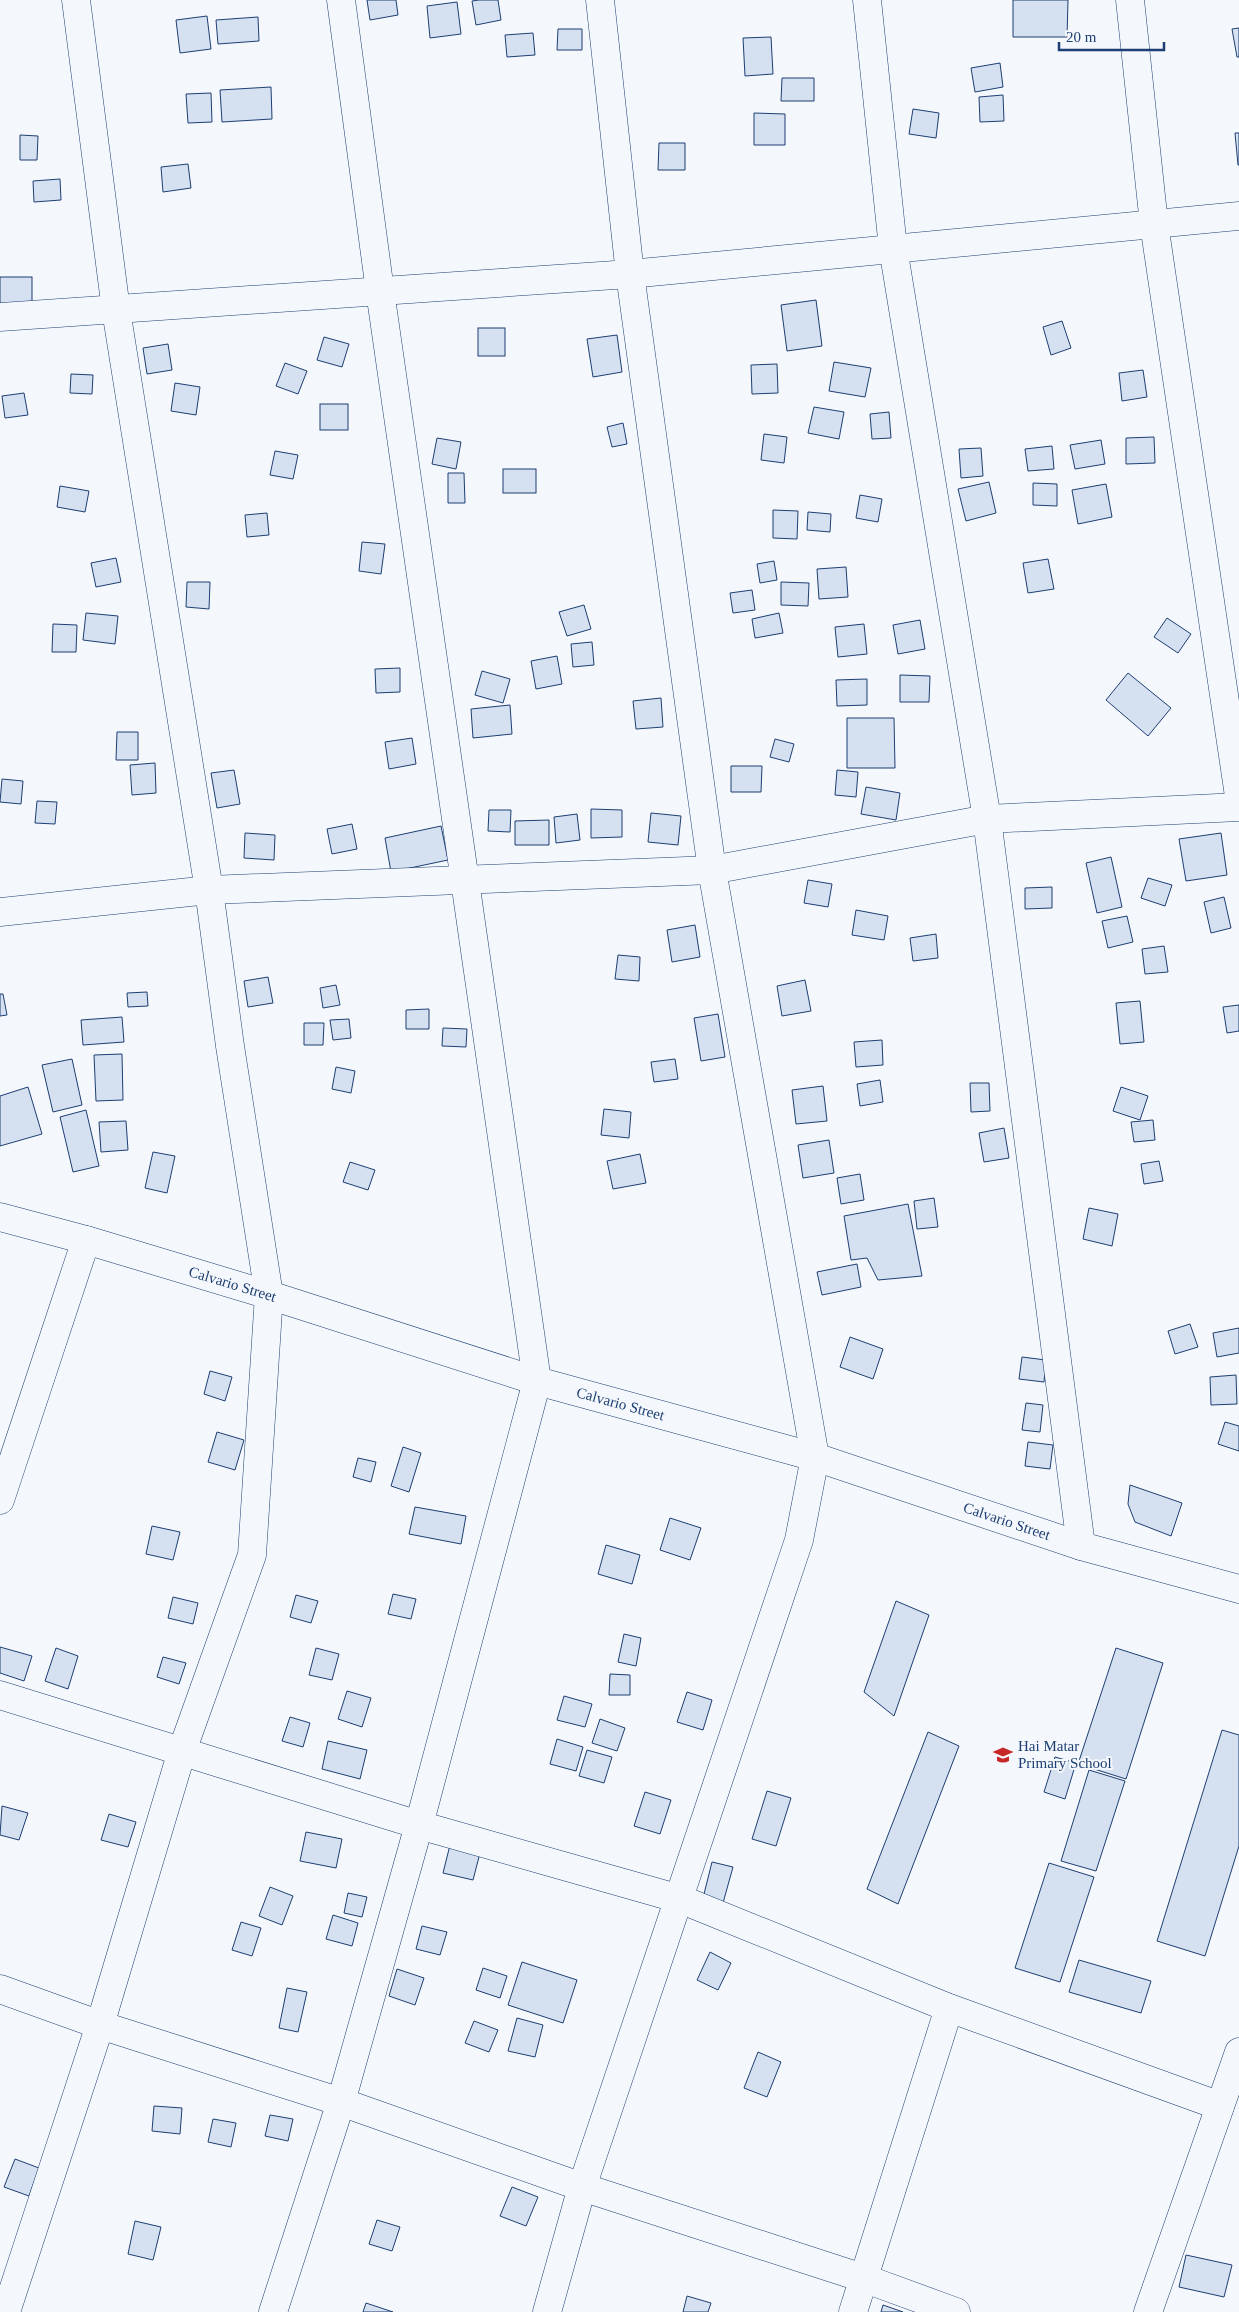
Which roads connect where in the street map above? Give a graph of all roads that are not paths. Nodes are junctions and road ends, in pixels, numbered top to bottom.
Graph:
1 (76, 0) edge
2 (341, 0) edge
3 (600, 0) edge
4 (867, 0) edge
5 (1130, 0) edge
6 (1239, 216) edge
7 (1154, 224) junction
8 (893, 248) junction
9 (630, 274) junction
10 (380, 291) junction
11 (116, 310) junction
12 (0, 317) edge
13 (1239, 796) edge
14 (1239, 807) edge
15 (987, 819) junction
16 (712, 870) junction
17 (466, 881) junction
18 (209, 890) junction
19 (0, 912) edge
20 (0, 1217) edge
21 (86, 1240) junction
22 (269, 1295) junction
23 (536, 1381) junction
24 (815, 1457) junction
25 (0, 1500) edge
26 (1081, 1546) junction
27 (1239, 1589) edge
28 (0, 1694) edge
29 (182, 1751) junction
30 (419, 1826) junction
31 (680, 1899) junction
32 (0, 1989) edge
33 (949, 2008) junction
34 (100, 2024) junction
35 (1239, 2052) edge
36 (341, 2102) junction
37 (1220, 2106) junction
38 (582, 2187) junction
39 (863, 2278) junction
40 (6, 2312) edge
41 (273, 2312) edge
42 (547, 2312) edge
43 (853, 2312) edge
44 (956, 2312) edge
45 (1148, 2312) edge

1 - 11 street
2 - 10 street
3 - 9 street
4 - 8 street
5 - 7 street
6 - 7 street
7 - 8 street
7 - 13 street
8 - 9 street
8 - 15 street
9 - 10 street
9 - 16 street
10 - 11 street
10 - 17 street
11 - 12 street
11 - 18 street
14 - 15 street
15 - 16 street
15 - 26 street
16 - 17 street
16 - 24 street
17 - 18 street
17 - 23 street
18 - 19 street
18 - 22 street
20 - 21 street, Calvario Street
21 - 22 street, Calvario Street
21 - 25 street
22 - 23 street, Calvario Street
22 - 29 street
23 - 24 street, Calvario Street
23 - 30 street
24 - 26 street, Calvario Street
24 - 31 street
26 - 27 street, Calvario Street
28 - 29 street
29 - 30 street
29 - 34 street
30 - 31 street
30 - 36 street
31 - 33 street
31 - 38 street
32 - 34 street
33 - 37 street
33 - 39 street
34 - 36 street
34 - 40 street
35 - 37 street
36 - 38 street
36 - 41 street
37 - 45 street
38 - 39 street
38 - 42 street
39 - 43 street
39 - 44 street

